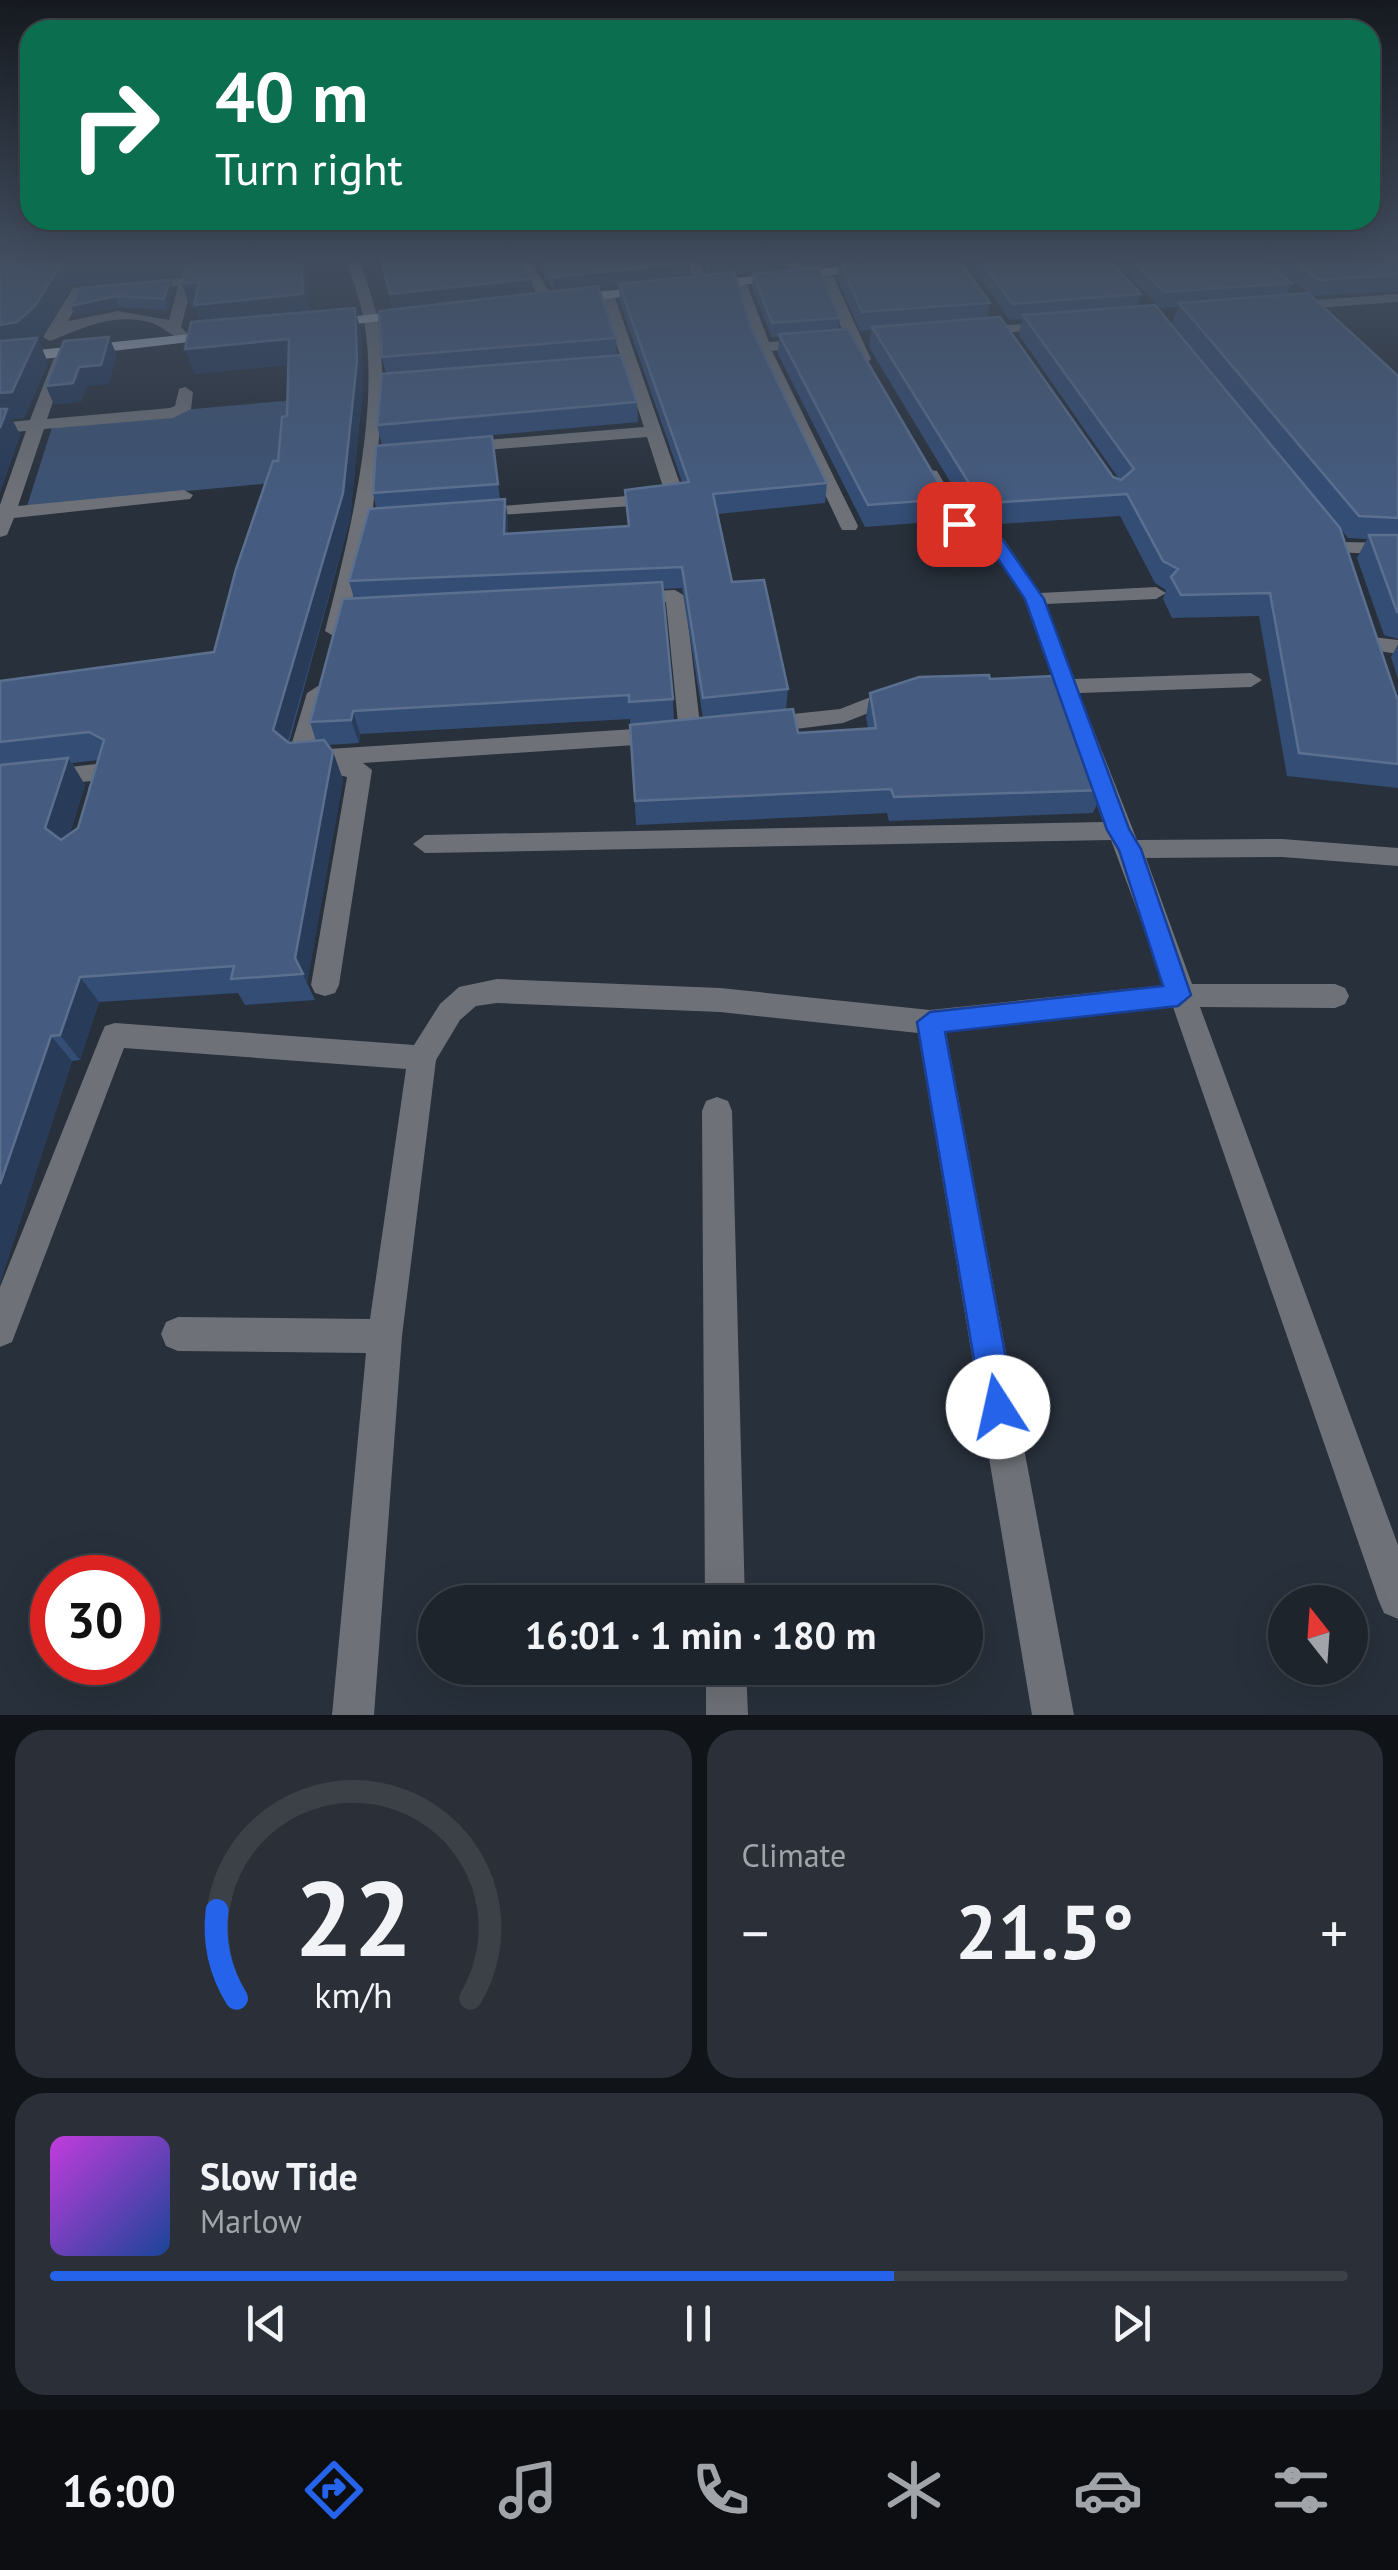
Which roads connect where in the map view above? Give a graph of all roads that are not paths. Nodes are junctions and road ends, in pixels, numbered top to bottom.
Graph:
1 (51, 336) edge
2 (183, 336) edge
3 (212, 336) edge
4 (372, 336) edge
5 (615, 336) edge
6 (759, 336) edge
7 (860, 336) edge
8 (1009, 336) edge
9 (185, 339) junction
10 (862, 339) junction
11 (1015, 345) edge
12 (763, 347) junction
13 (63, 352) junction
14 (34, 356) junction
15 (0, 359) edge
16 (434, 381) edge
17 (376, 386) junction
18 (882, 390) edge
19 (185, 392) dead end
20 (36, 424) junction
21 (0, 428) edge
22 (654, 431) junction
23 (447, 448) edge
24 (920, 457) edge
25 (184, 495) dead end
26 (4, 513) edge
27 (461, 514) edge
28 (849, 526) dead end
29 (1339, 548) edge
30 (1398, 549) edge
31 (1156, 593) dead end
32 (616, 599) edge
33 (1034, 599) junction
34 (1373, 644) edge
35 (1398, 647) edge
36 (1251, 680) dead end
37 (1066, 687) junction
38 (1010, 688) edge
39 (914, 690) edge
40 (748, 726) edge
41 (350, 758) junction
42 (0, 783) edge
43 (90, 821) edge
44 (1124, 840) junction
45 (425, 844) dead end
46 (1398, 858) edge
47 (325, 985) dead end
48 (1178, 995) junction
49 (1335, 996) dead end
50 (930, 1022) junction
51 (422, 1058) junction
52 (717, 1110) dead end
53 (0, 1329) edge
54 (178, 1334) dead end
55 (385, 1336) junction
56 (725, 1585) edge
57 (1398, 1598) edge
58 (726, 1685) edge
59 (353, 1715) edge
60 (727, 1715) edge
61 (1054, 1715) edge

1 - 14 street
2 - 9 street
3 - 9 main road
4 - 17 street
5 - 22 street
6 - 12 street
7 - 10 street
8 - 11 street
9 - 13 main road
10 - 12 street
10 - 18 street
12 - 28 street
13 - 14 main road
13 - 20 street
14 - 15 main road
16 - 17 street
17 - 41 street
19 - 20 street
20 - 21 street
20 - 26 street
22 - 23 street
22 - 27 street
24 - 33 street
25 - 26 street
29 - 30 street
31 - 33 street
32 - 41 street
33 - 37 street
34 - 35 street
36 - 37 street
37 - 38 street
37 - 44 street
39 - 40 street
41 - 47 street
42 - 43 street
44 - 45 street
44 - 46 street
44 - 48 street
48 - 49 street
48 - 50 street
48 - 57 street
50 - 51 street
50 - 61 street
51 - 53 street
51 - 55 street
52 - 56 street
54 - 55 street
55 - 59 street
58 - 60 street

